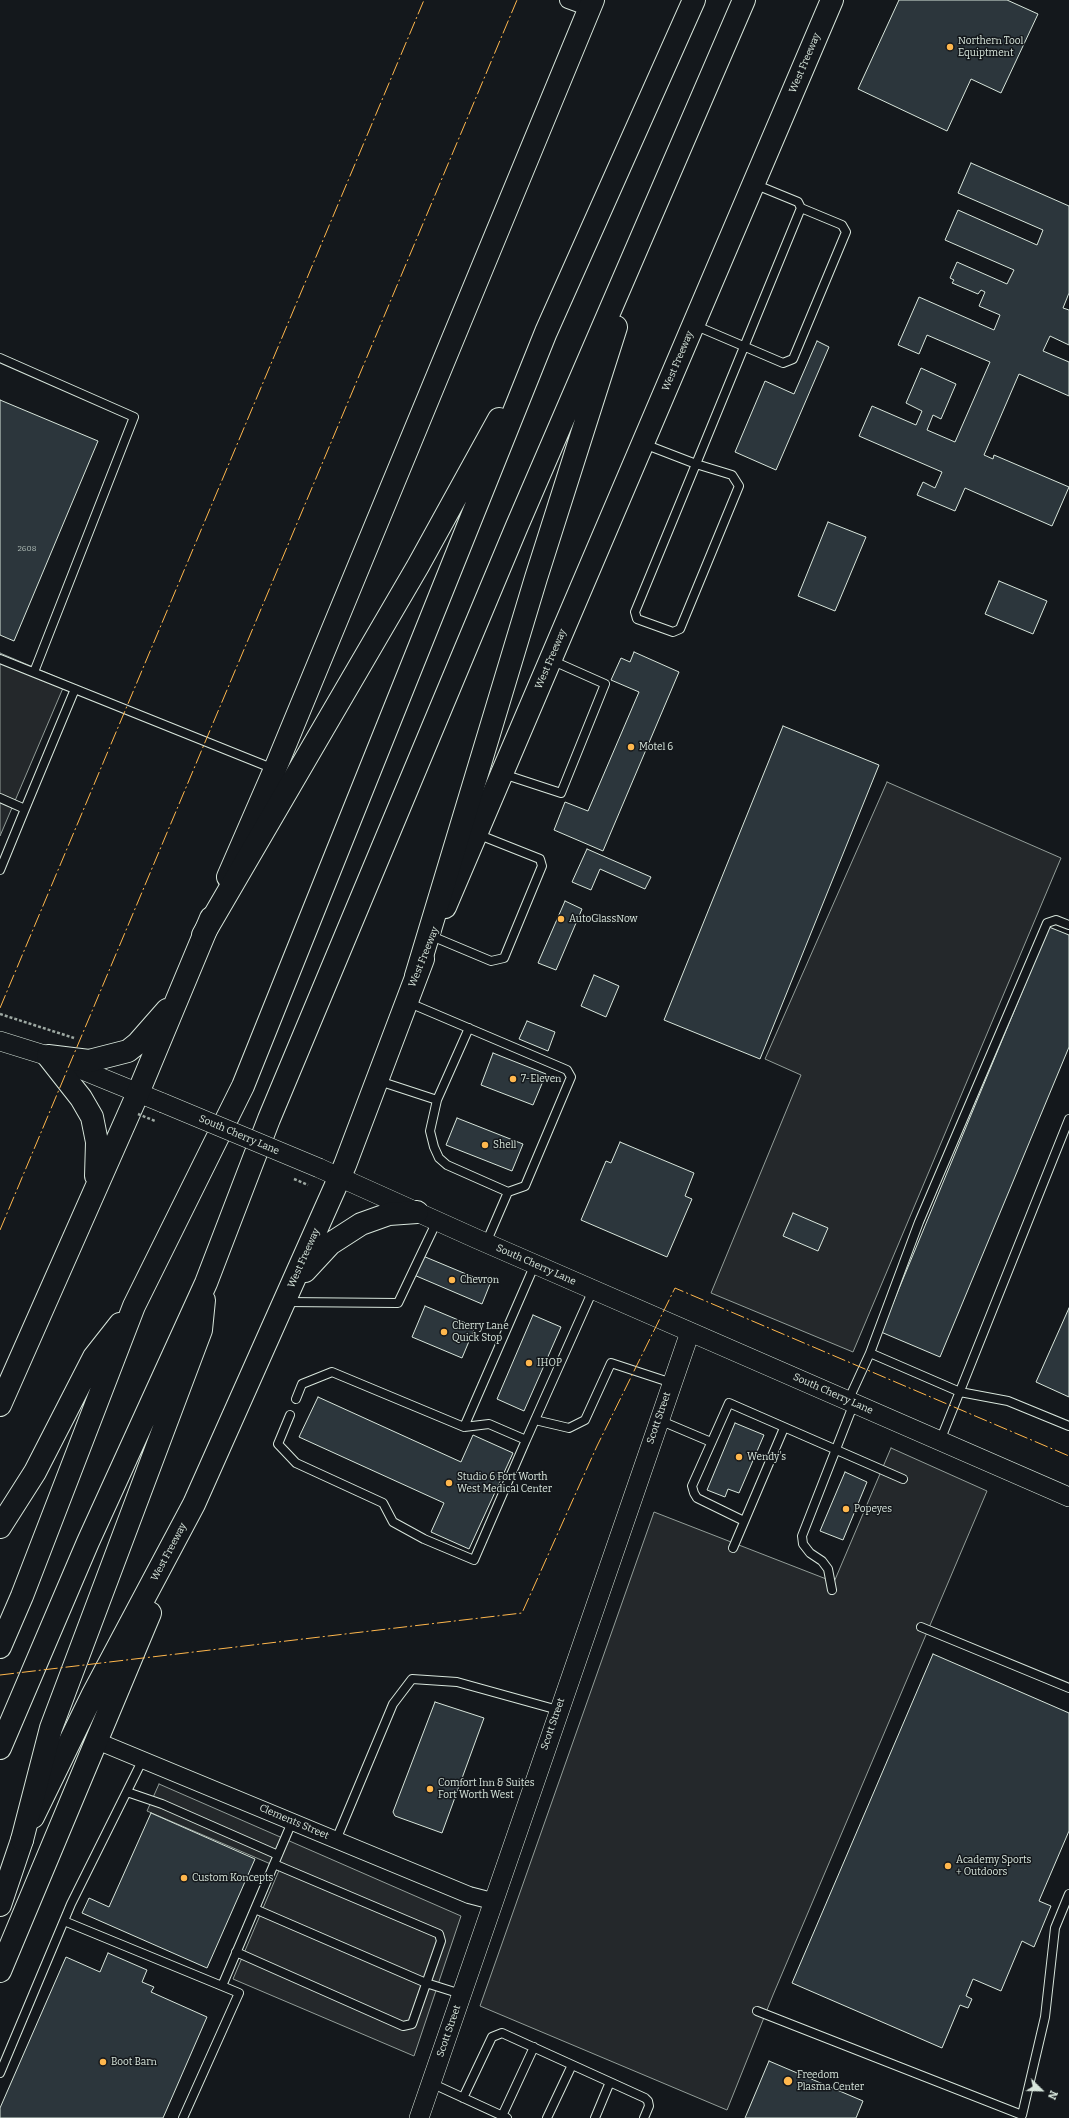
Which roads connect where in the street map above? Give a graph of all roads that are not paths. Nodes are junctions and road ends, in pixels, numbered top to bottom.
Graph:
1 (568, 0) edge
2 (694, 0) edge
3 (744, 0) edge
4 (832, 0) edge
5 (591, 4) edge
6 (754, 184) junction
7 (655, 206) junction
8 (801, 208) junction
9 (693, 325) junction
10 (546, 332) junction
11 (744, 346) junction
12 (0, 358) edge
13 (643, 444) junction
14 (696, 464) junction
15 (0, 659) edge
16 (551, 660) junction
17 (34, 672) junction
18 (75, 689) junction
19 (275, 769) junction
20 (502, 774) junction
21 (0, 798) edge
22 (25, 809) junction
23 (469, 831) junction
24 (0, 870) edge
25 (1069, 925) edge
26 (203, 935) junction
27 (430, 936) junction
28 (176, 1001) junction
29 (406, 1001) junction
30 (469, 1028) junction
31 (0, 1041) edge
32 (48, 1056) junction
33 (376, 1080) junction
34 (138, 1093) junction
35 (437, 1100) junction
36 (1069, 1120) edge
37 (340, 1176) junction
38 (96, 1187) junction
39 (508, 1192) junction
40 (427, 1216) junction
41 (486, 1243) junction
42 (535, 1264) junction
43 (206, 1282) junction
44 (593, 1290) junction
45 (289, 1293) junction
46 (134, 1306) junction
47 (690, 1332) junction
48 (870, 1353) junction
49 (672, 1383) junction
50 (960, 1392) junction
51 (296, 1399) dead end
52 (851, 1402) junction
53 (0, 1405) edge
54 (290, 1415) dead end
55 (535, 1420) junction
56 (659, 1420) junction
57 (1069, 1426) edge
58 (464, 1427) junction
59 (784, 1428) junction
60 (526, 1440) junction
61 (940, 1441) junction
62 (711, 1442) junction
63 (836, 1450) junction
64 (903, 1479) dead end
65 (1069, 1497) edge
66 (194, 1504) junction
67 (744, 1521) junction
68 (0, 1527) edge
69 (732, 1548) dead end
70 (832, 1590) dead end
71 (921, 1627) dead end
72 (0, 1647) edge
73 (1069, 1688) edge
74 (558, 1710) junction
75 (97, 1741) junction
76 (0, 1748) edge
77 (143, 1760) junction
78 (127, 1792) junction
79 (292, 1822) junction
80 (22, 1840) junction
81 (336, 1840) junction
82 (278, 1855) junction
83 (274, 1864) junction
84 (1069, 1894) edge
85 (492, 1901) junction
86 (0, 1905) edge
87 (255, 1909) junction
88 (64, 1920) junction
89 (236, 1952) junction
90 (0, 1971) edge
91 (426, 1983) junction
92 (222, 1986) junction
93 (461, 1994) junction
94 (757, 2011) dead end
95 (534, 2047) junction
96 (572, 2065) junction
97 (0, 2073) edge
98 (610, 2082) junction
99 (431, 2083) junction
100 (463, 2098) junction
101 (491, 2115) edge
102 (505, 2117) edge
103 (183, 2118) edge
104 (419, 2118) edge
105 (547, 2118) edge
106 (595, 2118) edge
107 (644, 2118) edge

1 - 5 street
2 - 10 main road
3 - 7 main road
4 - 6 main road, West Freeway
5 - 19 main road
6 - 8 lane
6 - 9 main road, West Freeway
7 - 23 main road
7 - 43 main road
8 - 11 lane
8 - 11 lane
9 - 11 lane
9 - 13 main road, West Freeway
10 - 26 main road
10 - 46 main road
11 - 14 lane
12 - 17 lane
13 - 14 lane
13 - 16 main road, West Freeway
14 - 14 lane
15 - 17 lane
16 - 20 main road, West Freeway
16 - 20 lane
17 - 18 lane
18 - 19 lane
18 - 22 lane
19 - 26 main road
20 - 23 main road, West Freeway
21 - 22 lane
22 - 24 lane
23 - 27 main road, West Freeway
23 - 27 lane
25 - 48 lane
26 - 28 main road
27 - 29 main road, West Freeway
28 - 32 main road
28 - 34 main road
29 - 30 lane
29 - 33 main road, West Freeway
30 - 35 lane
30 - 39 lane
31 - 32 street, South Cherry Lane
32 - 34 street, South Cherry Lane
32 - 38 main road
33 - 35 lane
33 - 37 main road, West Freeway
34 - 37 street, South Cherry Lane, bridge
34 - 38 main road
35 - 39 lane
36 - 50 lane
37 - 40 street, South Cherry Lane
37 - 45 main road, West Freeway
38 - 53 main road
39 - 41 lane
40 - 41 street, South Cherry Lane
40 - 45 main road
40 - 45 lane
41 - 42 street, South Cherry Lane
42 - 44 street, South Cherry Lane
42 - 58 lane
43 - 76 main road
43 - 80 main road
44 - 47 street, South Cherry Lane
44 - 55 lane
45 - 66 main road, West Freeway
46 - 68 main road
46 - 72 main road
47 - 49 street, Scott Street
47 - 52 street, South Cherry Lane
48 - 50 lane
48 - 52 lane
49 - 55 lane
49 - 56 street, Scott Street
50 - 57 lane
50 - 61 lane
51 - 58 lane
52 - 61 street, South Cherry Lane
52 - 63 lane
54 - 60 lane
55 - 60 lane
56 - 62 lane
56 - 74 street, Scott Street
58 - 60 lane
59 - 62 lane
59 - 63 lane
59 - 67 lane
61 - 65 street, South Cherry Lane
62 - 67 lane
63 - 64 lane
63 - 70 lane
66 - 75 main road
66 - 80 main road, West Freeway
67 - 69 lane
71 - 73 lane
74 - 81 lane
74 - 85 street, Scott Street
75 - 77 street, Clements Street
75 - 90 main road
77 - 78 lane
77 - 79 street, Clements Street
78 - 82 lane
78 - 88 lane
79 - 81 street, Clements Street
79 - 82 lane
80 - 86 main road, West Freeway
81 - 85 street, Clements Street
82 - 83 lane
83 - 87 lane
83 - 91 lane
84 - 94 lane
85 - 93 street, Scott Street
87 - 89 lane
87 - 91 lane
88 - 92 lane
88 - 97 lane
89 - 91 lane
89 - 92 lane
91 - 93 lane
92 - 103 lane
93 - 99 street, Scott Street
95 - 96 lane
95 - 100 lane
95 - 102 lane
96 - 98 lane
96 - 105 lane
98 - 106 lane
98 - 107 lane
99 - 100 lane
99 - 104 street, Scott Street
100 - 101 lane
101 - 102 lane

